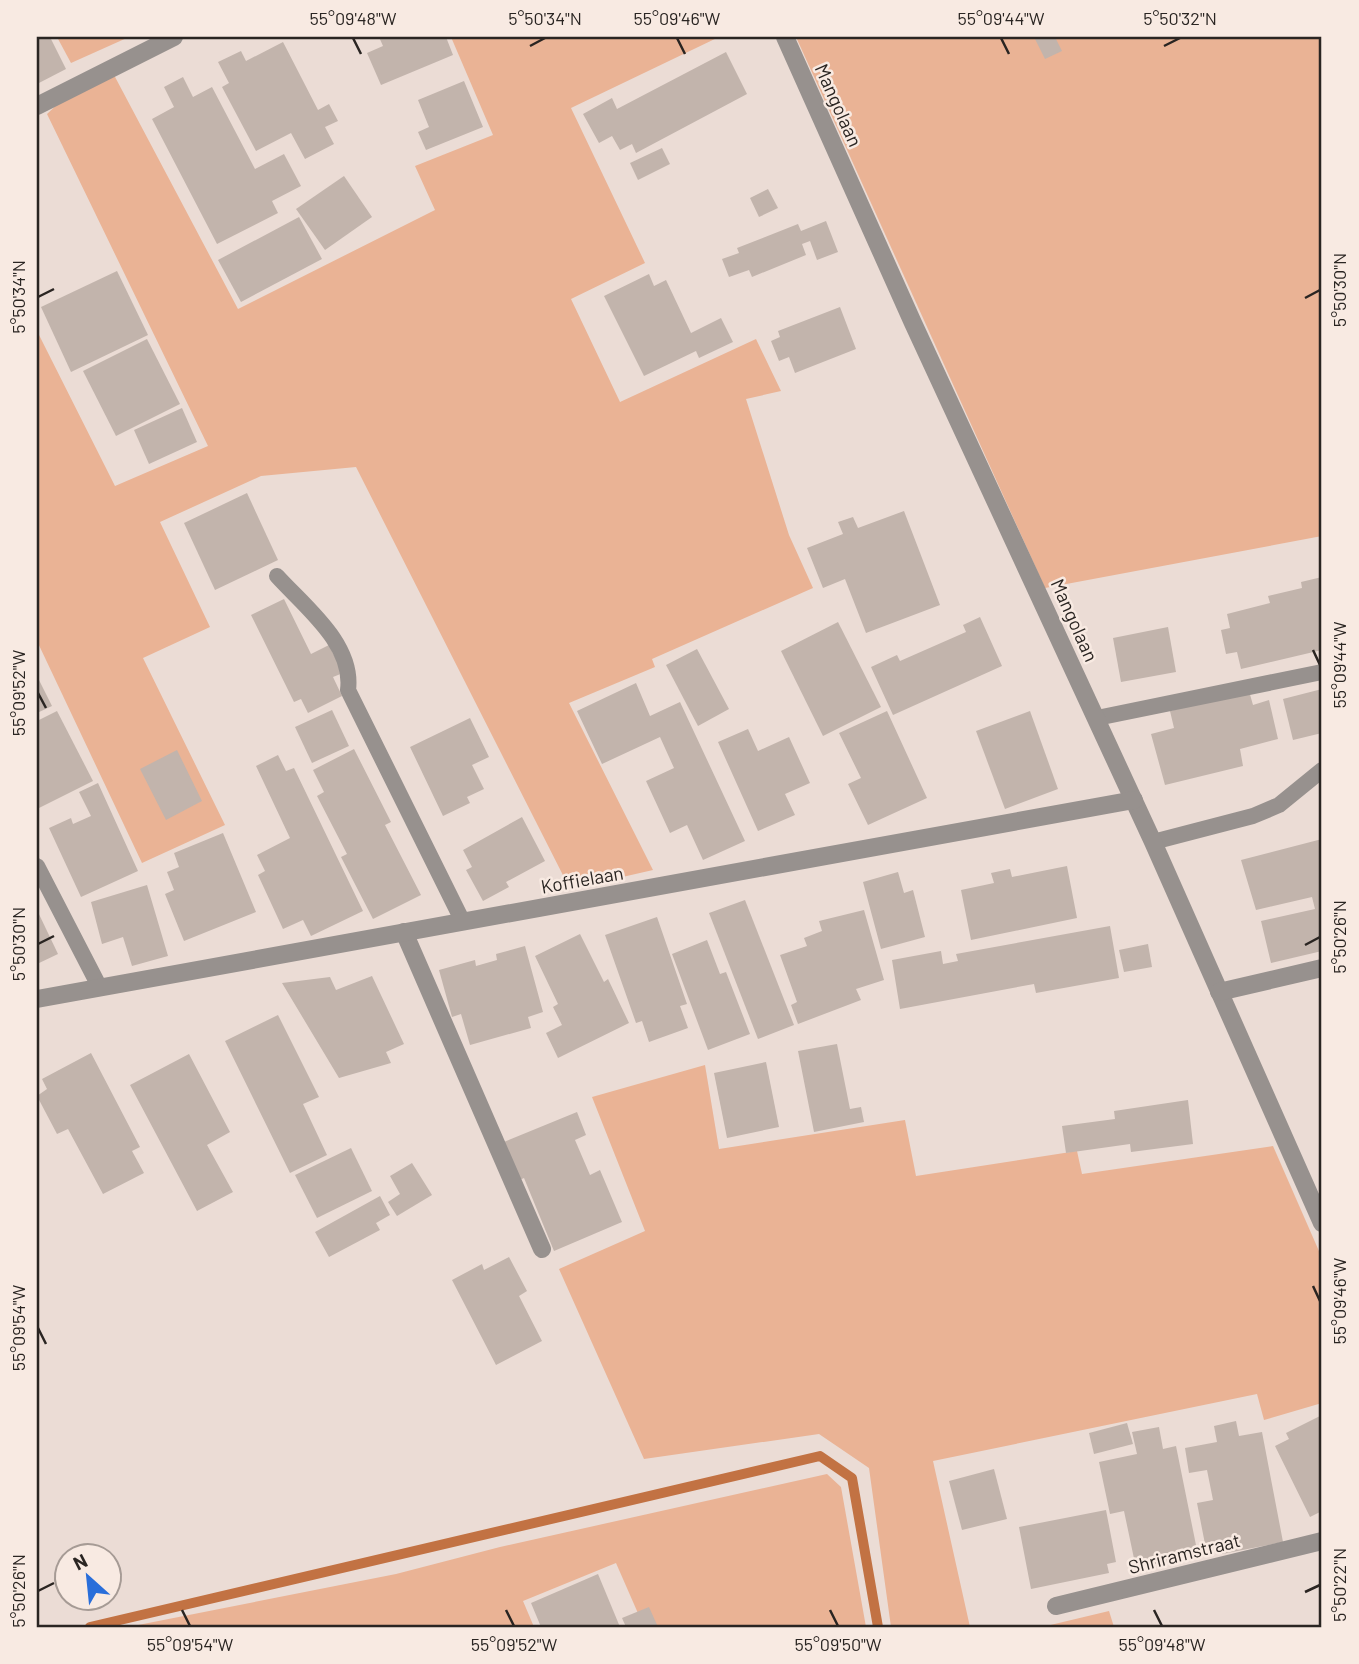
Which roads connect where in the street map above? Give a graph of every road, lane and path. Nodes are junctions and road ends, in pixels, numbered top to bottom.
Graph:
1 (174, 37) edge
2 (785, 37) edge
3 (37, 106) edge
4 (277, 576) dead end
5 (1322, 672) edge
6 (1097, 718) junction
7 (1322, 770) edge
8 (1134, 800) junction
9 (1153, 842) junction
10 (37, 866) edge
11 (463, 922) junction
12 (404, 932) junction
13 (1322, 968) edge
14 (99, 986) junction
15 (1219, 992) junction
16 (37, 999) edge
17 (1322, 1223) edge
18 (542, 1249) dead end
19 (1322, 1541) edge
20 (1056, 1606) dead end

1 - 3 street
2 - 6 street, Mangolaan
4 - 11 lane
5 - 6 lane
6 - 8 street, Mangolaan
7 - 9 lane
8 - 9 street, Mangolaan
8 - 11 street, Koffielaan
9 - 15 street, Mangolaan
10 - 14 lane
11 - 12 street, Koffielaan
12 - 14 street, Koffielaan
12 - 18 street
13 - 15 street
14 - 16 street, Koffielaan
15 - 17 street, Mangolaan
19 - 20 street, Shriramstraat

